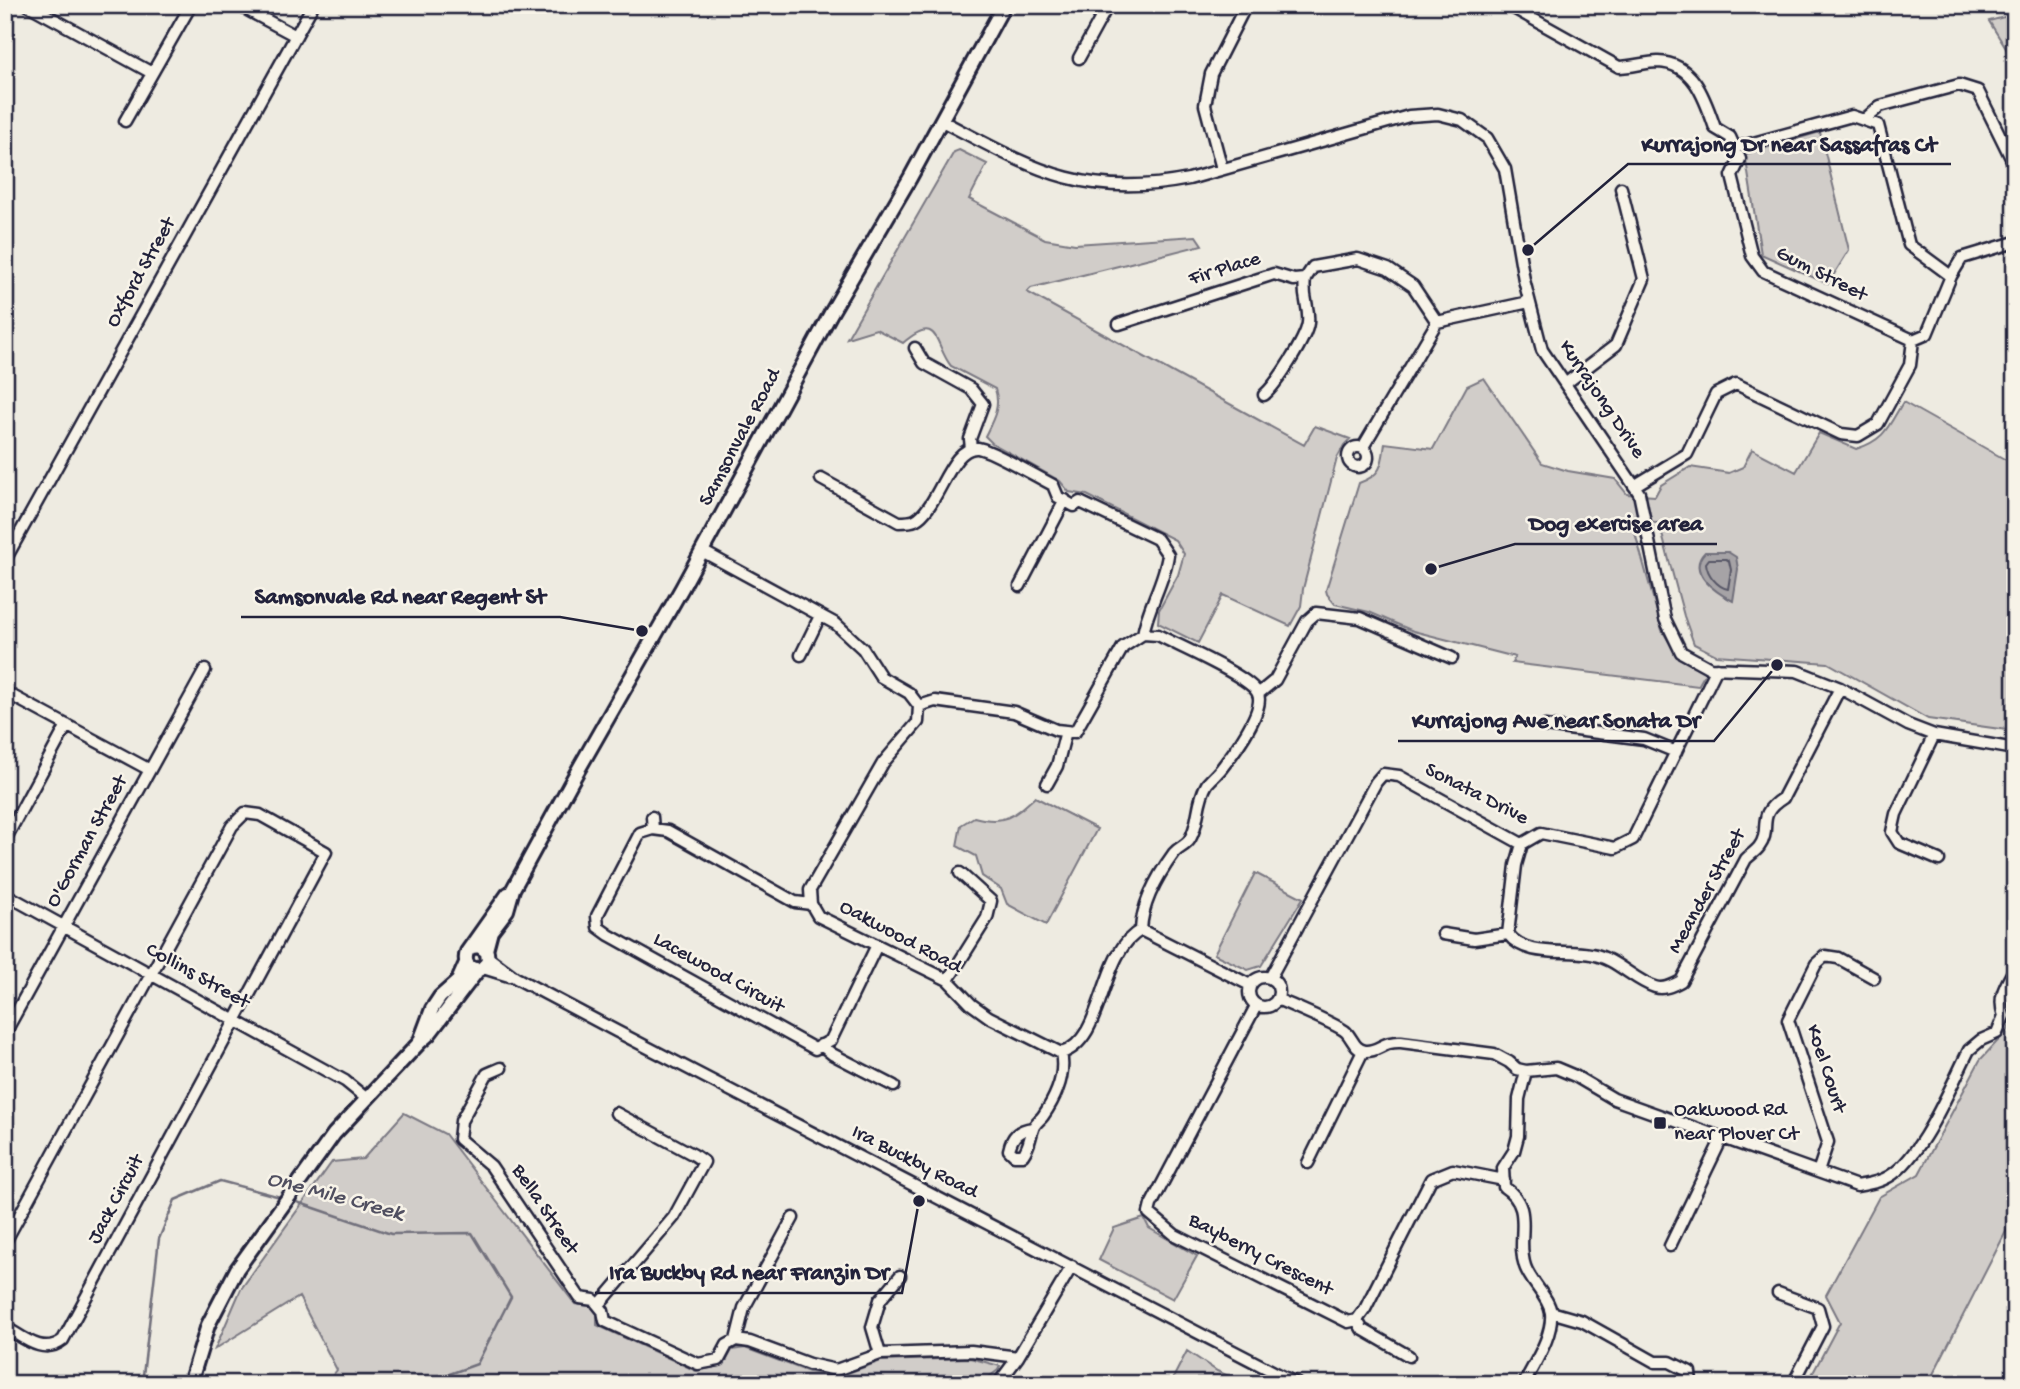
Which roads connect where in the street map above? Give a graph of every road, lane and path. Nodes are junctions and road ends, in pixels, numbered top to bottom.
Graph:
1 (28, 5) edge
2 (191, 5) edge
3 (238, 5) edge
4 (313, 5) edge
5 (1004, 5) edge
6 (1108, 5) edge
7 (1246, 5) edge
8 (1508, 5) edge
9 (296, 36) junction
10 (1079, 58) dead end
11 (152, 74) junction
12 (1864, 120) junction
13 (125, 121) dead end
14 (942, 121) junction
15 (1735, 148) junction
16 (2015, 166) edge
17 (1222, 169) junction
18 (1621, 188) dead end
19 (2015, 242) edge
20 (1951, 276) junction
21 (1305, 279) junction
22 (1530, 302) junction
23 (1437, 322) junction
24 (1119, 324) dead end
25 (1913, 340) junction
26 (915, 348) dead end
27 (1565, 384) junction
28 (1264, 395) dead end
29 (1363, 447) dead end
30 (971, 449) junction
31 (821, 479) dead end
32 (1634, 486) junction
33 (1065, 500) junction
34 (702, 551) junction
35 (5, 560) edge
36 (1020, 586) dead end
37 (820, 616) junction
38 (1143, 634) junction
39 (801, 655) dead end
40 (1451, 658) dead end
41 (1717, 668) junction
42 (205, 670) dead end
43 (1840, 688) junction
44 (5, 692) edge
45 (1258, 694) junction
46 (919, 706) junction
47 (68, 726) junction
48 (1545, 726) dead end
49 (1066, 731) junction
50 (1934, 735) junction
51 (2015, 749) edge
52 (1676, 752) junction
53 (150, 770) junction
54 (1047, 784) dead end
55 (652, 817) dead end
56 (653, 829) junction
57 (5, 840) edge
58 (1522, 844) junction
59 (1939, 860) dead end
60 (960, 873) dead end
61 (513, 889) junction
62 (5, 894) edge
63 (811, 904) junction
64 (64, 925) junction
65 (1140, 930) junction
66 (1443, 934) dead end
67 (1508, 934) junction
68 (877, 946) junction
69 (480, 962) junction
70 (2015, 968) edge
71 (151, 974) junction
72 (1270, 978) junction
73 (1874, 978) dead end
74 (948, 980) junction
75 (1250, 985) junction
76 (1277, 999) junction
77 (1256, 1006) junction
78 (234, 1020) junction
79 (5, 1034) edge
80 (821, 1045) junction
81 (1363, 1051) junction
82 (1061, 1053) junction
83 (501, 1068) dead end
84 (1526, 1071) junction
85 (894, 1086) dead end
86 (367, 1099) junction
87 (616, 1113) dead end
88 (1033, 1128) dead end
89 (1723, 1138) junction
90 (1308, 1163) dead end
91 (1818, 1172) junction
92 (1504, 1180) junction
93 (793, 1218) dead end
94 (5, 1242) edge
95 (1670, 1245) dead end
96 (1072, 1266) junction
97 (900, 1276) dead end
98 (1778, 1293) dead end
99 (599, 1306) junction
100 (1551, 1312) junction
101 (1357, 1320) junction
102 (5, 1327) edge
103 (736, 1340) junction
104 (880, 1354) junction
105 (1409, 1356) dead end
106 (1018, 1357) junction
107 (1296, 1383) edge
108 (190, 1384) edge
109 (998, 1384) edge
110 (1524, 1384) edge
111 (1691, 1384) edge
112 (1793, 1384) edge

1 - 11 street
2 - 11 street
3 - 9 street
4 - 9 street, Oxford Street
5 - 14 main road, Samsonvale Road
6 - 10 street
7 - 17 street
8 - 15 street
9 - 35 street, Oxford Street
11 - 13 street
12 - 15 street
12 - 16 street
12 - 20 street
14 - 17 street, Kurrajong Drive
14 - 34 main road, Samsonvale Road
15 - 25 street, Gum Street
17 - 22 street, Kurrajong Drive
18 - 27 street
19 - 20 street
20 - 25 street
21 - 23 street
21 - 24 street, Fir Place
21 - 28 street
22 - 23 street
22 - 27 street, Kurrajong Drive
23 - 29 street
25 - 32 street
26 - 30 street
27 - 32 street, Kurrajong Drive
30 - 31 street
30 - 33 street
32 - 41 street, Kurrajong Drive
33 - 36 street
33 - 38 street
34 - 37 street
34 - 61 main road, Samsonvale Road
37 - 39 street
37 - 46 street
38 - 45 street
38 - 49 street
40 - 45 street
41 - 43 street, Kurrajong Drive
41 - 52 street, Sonata Drive
42 - 53 street, O'Gorman Street
43 - 50 street, Kurrajong Drive
43 - 67 street, Meander Street
44 - 47 street
45 - 65 street
46 - 49 street
46 - 63 street, Oakwood Road
47 - 53 street
47 - 57 street
48 - 52 street
49 - 54 street
50 - 51 street, Kurrajong Drive
50 - 59 street
52 - 58 street, Sonata Drive
53 - 64 street, O'Gorman Street
55 - 56 street
56 - 63 street
56 - 80 street, Lacewood Circuit
58 - 67 street
58 - 72 street, Sonata Drive
60 - 74 street
61 - 69 main road, Samsonvale Road
61 - 69 main road, Samsonvale Road
62 - 64 street, Collins Street
63 - 68 street, Oakwood Road
64 - 71 street, Collins Street
64 - 79 street, O'Gorman Street
65 - 75 street
65 - 82 street
66 - 67 street
68 - 74 street, Oakwood Road
68 - 80 street
69 - 86 main road, Samsonvale Road
69 - 96 street, Ira Buckby Road
70 - 91 street
71 - 78 street, Collins Street
71 - 78 street
71 - 94 street
72 - 75 street
72 - 76 street
73 - 91 street, Koel Court
74 - 82 street, Oakwood Road
75 - 77 street
76 - 77 street
76 - 81 street
77 - 101 street, Bayberry Crescent
78 - 86 street, Collins Street
78 - 102 street, Jack Circuit
80 - 85 street
81 - 84 street
81 - 90 street
82 - 88 street
83 - 99 street, Bella Street
84 - 89 street
84 - 92 street
86 - 108 main road, Samsonvale Road
87 - 99 street
89 - 91 street
89 - 95 street
92 - 100 street
92 - 101 street
93 - 103 street
96 - 106 street
96 - 107 street, Ira Buckby Road
97 - 104 street
98 - 112 street
99 - 103 street, Bella Street
100 - 110 street
100 - 111 street
101 - 105 street
103 - 104 street
104 - 106 street
106 - 109 street

